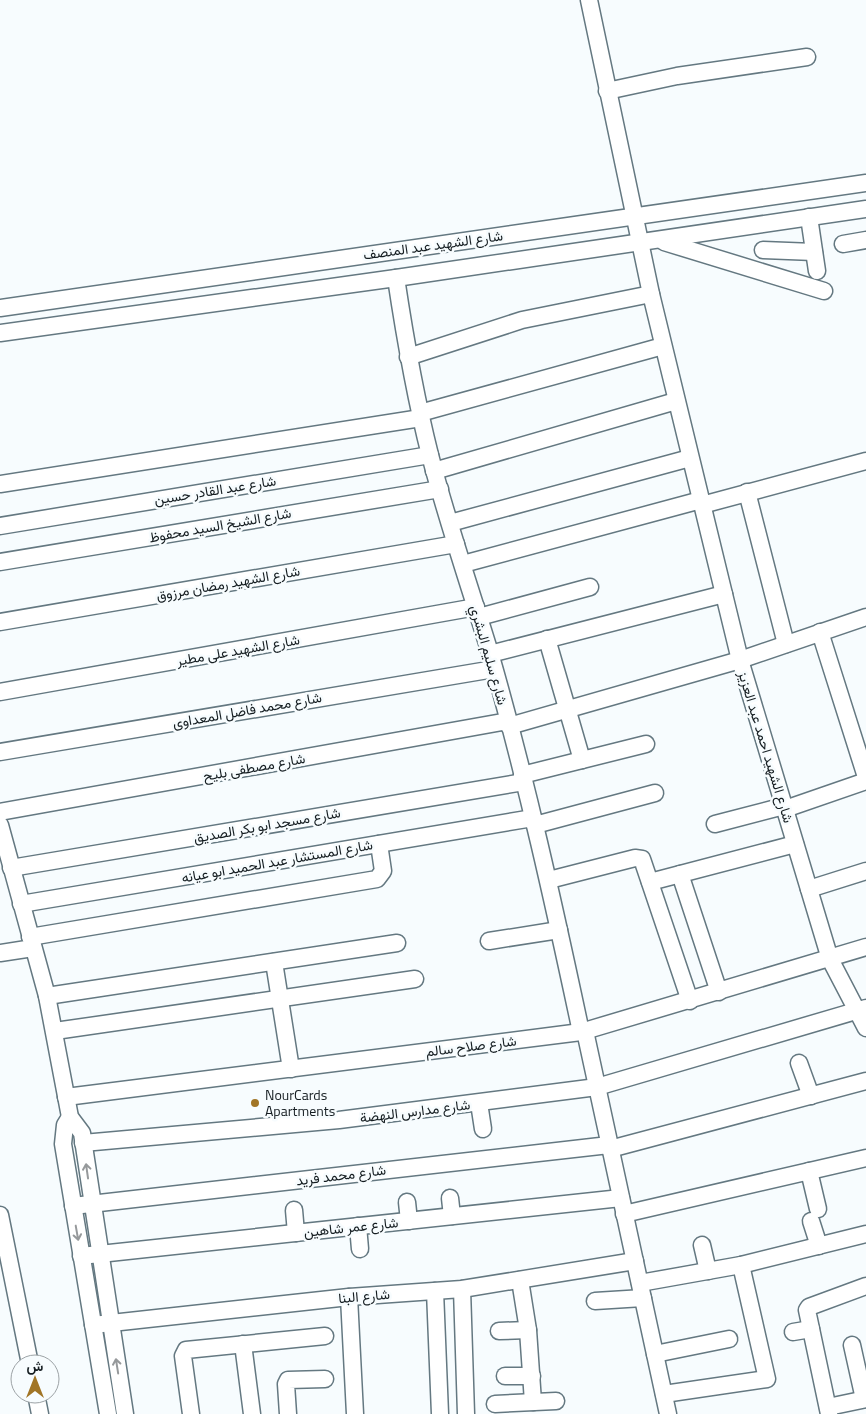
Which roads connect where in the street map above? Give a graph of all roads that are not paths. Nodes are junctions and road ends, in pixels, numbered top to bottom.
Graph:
1 (589, 0) edge
2 (807, 57) dead end
3 (607, 91) junction
4 (866, 183) edge
5 (866, 208) edge
6 (634, 216) junction
7 (809, 217) junction
8 (660, 240) junction
9 (866, 240) edge
10 (640, 243) junction
11 (843, 244) dead end
12 (763, 250) dead end
13 (814, 252) junction
14 (817, 271) dead end
15 (396, 278) junction
16 (824, 292) dead end
17 (651, 294) junction
18 (0, 308) edge
19 (0, 333) edge
20 (663, 346) junction
21 (408, 357) junction
22 (676, 401) junction
23 (420, 416) junction
24 (430, 455) junction
25 (690, 458) junction
26 (866, 461) edge
27 (434, 471) junction
28 (0, 484) edge
29 (440, 489) junction
30 (747, 492) junction
31 (701, 502) junction
32 (450, 523) junction
33 (0, 526) edge
34 (456, 544) junction
35 (0, 562) edge
36 (462, 564) junction
37 (590, 587) dead end
38 (724, 594) junction
39 (477, 612) junction
40 (866, 617) edge
41 (0, 622) edge
42 (820, 632) junction
43 (547, 639) junction
44 (786, 644) junction
45 (740, 660) junction
46 (492, 662) junction
47 (0, 692) edge
48 (568, 710) junction
49 (508, 724) junction
50 (646, 744) dead end
51 (0, 752) edge
52 (582, 760) junction
53 (866, 777) edge
54 (523, 778) junction
55 (866, 781) edge
56 (655, 793) dead end
57 (784, 808) junction
58 (0, 812) edge
59 (534, 822) junction
60 (715, 824) dead end
61 (1, 830) edge
62 (379, 844) junction
63 (795, 844) junction
64 (11, 868) junction
65 (866, 871) edge
66 (680, 874) junction
67 (549, 880) junction
68 (650, 882) junction
69 (809, 889) junction
70 (21, 904) junction
71 (559, 930) junction
72 (31, 942) junction
73 (490, 942) dead end
74 (397, 943) dead end
75 (866, 947) edge
76 (0, 953) edge
77 (830, 959) junction
78 (274, 962) junction
79 (415, 979) dead end
80 (719, 992) junction
81 (46, 996) junction
82 (280, 999) junction
83 (690, 1000) junction
84 (861, 1009) edge
85 (866, 1028) edge
86 (55, 1031) junction
87 (583, 1032) junction
88 (799, 1063) dead end
89 (291, 1069) junction
90 (866, 1081) edge
91 (596, 1087) junction
92 (811, 1096) junction
93 (66, 1097) junction
94 (479, 1103) junction
95 (70, 1117) junction
96 (484, 1129) dead end
97 (83, 1143) junction
98 (610, 1147) junction
99 (866, 1158) edge
100 (809, 1171) junction
101 (450, 1198) dead end
102 (407, 1202) dead end
103 (92, 1204) junction
104 (73, 1206) junction
105 (622, 1206) junction
106 (294, 1210) dead end
107 (0, 1216) edge
108 (452, 1216) junction
109 (409, 1221) junction
110 (358, 1226) junction
111 (296, 1233) junction
112 (866, 1234) edge
113 (702, 1245) dead end
114 (819, 1246) junction
115 (360, 1249) dead end
116 (100, 1254) junction
117 (81, 1256) junction
118 (635, 1261) junction
119 (741, 1265) junction
120 (708, 1271) junction
121 (520, 1280) junction
122 (866, 1286) edge
123 (462, 1289) junction
124 (436, 1291) junction
125 (642, 1291) junction
126 (349, 1297) junction
127 (596, 1301) dead end
128 (111, 1323) junction
129 (93, 1325) junction
130 (811, 1328) junction
131 (528, 1330) junction
132 (499, 1331) dead end
133 (793, 1332) dead end
134 (325, 1336) dead end
135 (729, 1339) dead end
136 (243, 1344) junction
137 (852, 1345) dead end
138 (28, 1354) edge
139 (655, 1354) junction
140 (505, 1376) dead end
141 (532, 1376) junction
142 (325, 1379) dead end
143 (664, 1394) junction
144 (865, 1399) edge
145 (533, 1402) junction
146 (495, 1404) dead end
147 (552, 1405) edge
148 (828, 1411) edge
149 (108, 1414) edge
150 (125, 1414) edge
151 (191, 1414) edge
152 (252, 1414) edge
153 (288, 1414) edge
154 (355, 1414) edge
155 (440, 1414) edge
156 (466, 1414) edge
157 (668, 1414) edge

1 - 3 street, شارع الشهيد احمد عبد العزيز
2 - 3 street
3 - 6 street, شارع الشهيد احمد عبد العزيز
4 - 6 street, شارع الشهيد عبد المنصف
5 - 7 street, شارع الشهيد عبد المنصف
6 - 10 street, شارع الشهيد احمد عبد العزيز
6 - 18 street, شارع الشهيد عبد المنصف
7 - 8 street, شارع الشهيد عبد المنصف
7 - 13 street
8 - 10 street, شارع الشهيد عبد المنصف
8 - 16 street
9 - 11 street
10 - 15 street, شارع الشهيد عبد المنصف
10 - 17 street, شارع الشهيد احمد عبد العزيز
12 - 13 street
13 - 14 street
15 - 19 street, شارع الشهيد عبد المنصف
15 - 21 street, شارع سليم البشري
17 - 20 street, شارع الشهيد احمد عبد العزيز
17 - 21 street
20 - 22 street, شارع الشهيد احمد عبد العزيز
20 - 23 street
21 - 23 street, شارع سليم البشري
22 - 25 street, شارع الشهيد احمد عبد العزيز
22 - 27 street
23 - 24 street, شارع سليم البشري
23 - 28 street
24 - 27 street, شارع سليم البشري
24 - 33 street, شارع عبد القادر حسين
25 - 31 street, شارع الشهيد احمد عبد العزيز
25 - 32 street
26 - 30 street
27 - 29 street, شارع سليم البشري
29 - 32 street, شارع سليم البشري
29 - 35 street, شارع الشيخ السيد محفوظ
30 - 31 street
30 - 44 street
31 - 36 street
31 - 38 street, شارع الشهيد احمد عبد العزيز
32 - 34 street, شارع سليم البشري
34 - 36 street, شارع سليم البشري
34 - 41 street, شارع الشهيد رمضان مرزوق
36 - 39 street, شارع سليم البشري
37 - 39 street, شارع الشهيد على مطير
38 - 43 street, شارع محمد فاضل المعداوى
38 - 45 street, شارع الشهيد احمد عبد العزيز
39 - 46 street, شارع سليم البشري
39 - 47 street, شارع الشهيد على مطير
40 - 42 street, شارع مصطفى بليح
42 - 44 street, شارع مصطفى بليح
42 - 53 street
43 - 46 street, شارع محمد فاضل المعداوى
43 - 48 street
44 - 45 street, شارع مصطفى بليح
45 - 48 street, شارع مصطفى بليح
45 - 57 street, شارع الشهيد احمد عبد العزيز
46 - 49 street, شارع سليم البشري
46 - 51 street, شارع محمد فاضل المعداوى
48 - 49 street, شارع مصطفى بليح
48 - 52 street
49 - 54 street, شارع سليم البشري
49 - 58 street, شارع مصطفى بليح
50 - 52 street, شارع مسجد ابو بكر الصديق
52 - 54 street, شارع مسجد ابو بكر الصديق
54 - 59 street, شارع سليم البشري
54 - 64 street, شارع مسجد ابو بكر الصديق
55 - 57 street
56 - 59 street, شارع المستشار عبد الحميد ابو عيانه
57 - 60 street
57 - 63 street, شارع الشهيد احمد عبد العزيز
59 - 62 street, شارع المستشار عبد الحميد ابو عيانه
59 - 67 street, شارع سليم البشري
61 - 64 street
62 - 70 street, شارع المستشار عبد الحميد ابو عيانه
62 - 72 street
63 - 66 street
63 - 69 street, شارع الشهيد احمد عبد العزيز
64 - 70 street
65 - 69 street
66 - 68 street
66 - 80 street
67 - 68 street
67 - 71 street, شارع سليم البشري
68 - 83 street
69 - 77 street, شارع الشهيد احمد عبد العزيز
70 - 72 street
71 - 73 street
71 - 87 street, شارع سليم البشري
72 - 76 street
72 - 81 street
74 - 78 street
75 - 77 street, شارع صلاح سالم
77 - 80 street, شارع صلاح سالم
77 - 84 street, شارع الشهيد احمد عبد العزيز
78 - 81 street
78 - 82 street
79 - 82 street
80 - 83 street, شارع صلاح سالم
81 - 86 street
82 - 86 street
82 - 89 street
83 - 87 street, شارع صلاح سالم
84 - 85 street, شارع الشهيد احمد عبد العزيز
84 - 91 street, شارع مدارس النهضة
86 - 93 street
87 - 89 street, شارع صلاح سالم
87 - 91 street, شارع سليم البشري
88 - 92 street
89 - 93 street, شارع صلاح سالم
90 - 92 street, شارع محمد فريد
91 - 94 street, شارع مدارس النهضة
91 - 98 street, شارع سليم البشري
92 - 98 street, شارع محمد فريد
93 - 95 street
94 - 96 street
94 - 97 street, شارع مدارس النهضة
95 - 97 street
95 - 104 street
103 -> 97 street
98 - 103 street, شارع محمد فريد
98 - 105 street, شارع سليم البشري
99 - 100 street, شارع عمر شاهين
100 - 105 street, شارع عمر شاهين
100 - 114 street
101 - 108 street
102 - 109 street
103 - 104 street, شارع محمد فريد
103 - 116 street
104 -> 117 street
105 - 108 street, شارع عمر شاهين
105 - 118 street, شارع سليم البشري
106 - 111 street
107 - 138 street
108 - 109 street, شارع عمر شاهين
109 - 110 street, شارع عمر شاهين
110 - 111 street, شارع عمر شاهين
110 - 115 street
111 - 116 street, شارع عمر شاهين
112 - 114 street
113 - 120 street
114 - 119 street
116 - 117 street, شارع عمر شاهين
116 - 128 street
117 - 129 street
118 - 121 street, شارع البنا
118 - 125 street, شارع سليم البشري
119 - 120 street
119 - 143 street
120 - 125 street
121 - 123 street, شارع البنا
121 - 131 street
122 - 130 street
123 - 124 street, شارع البنا
123 - 156 street
124 - 126 street, شارع البنا
124 - 155 street
125 - 127 street
125 - 139 street, شارع سليم البشري
126 - 128 street, شارع البنا
126 - 154 street
128 - 129 street, شارع البنا
150 -> 128 street
129 - 149 street
130 - 133 street
130 - 148 street
131 - 132 street
131 - 141 street
134 - 136 street
135 - 139 street
136 - 151 street
136 - 152 street
137 - 144 street
139 - 143 street, شارع سليم البشري
140 - 141 street
141 - 145 street
142 - 153 street
143 - 157 street, شارع سليم البشري
144 - 148 street
145 - 146 street
145 - 147 street

